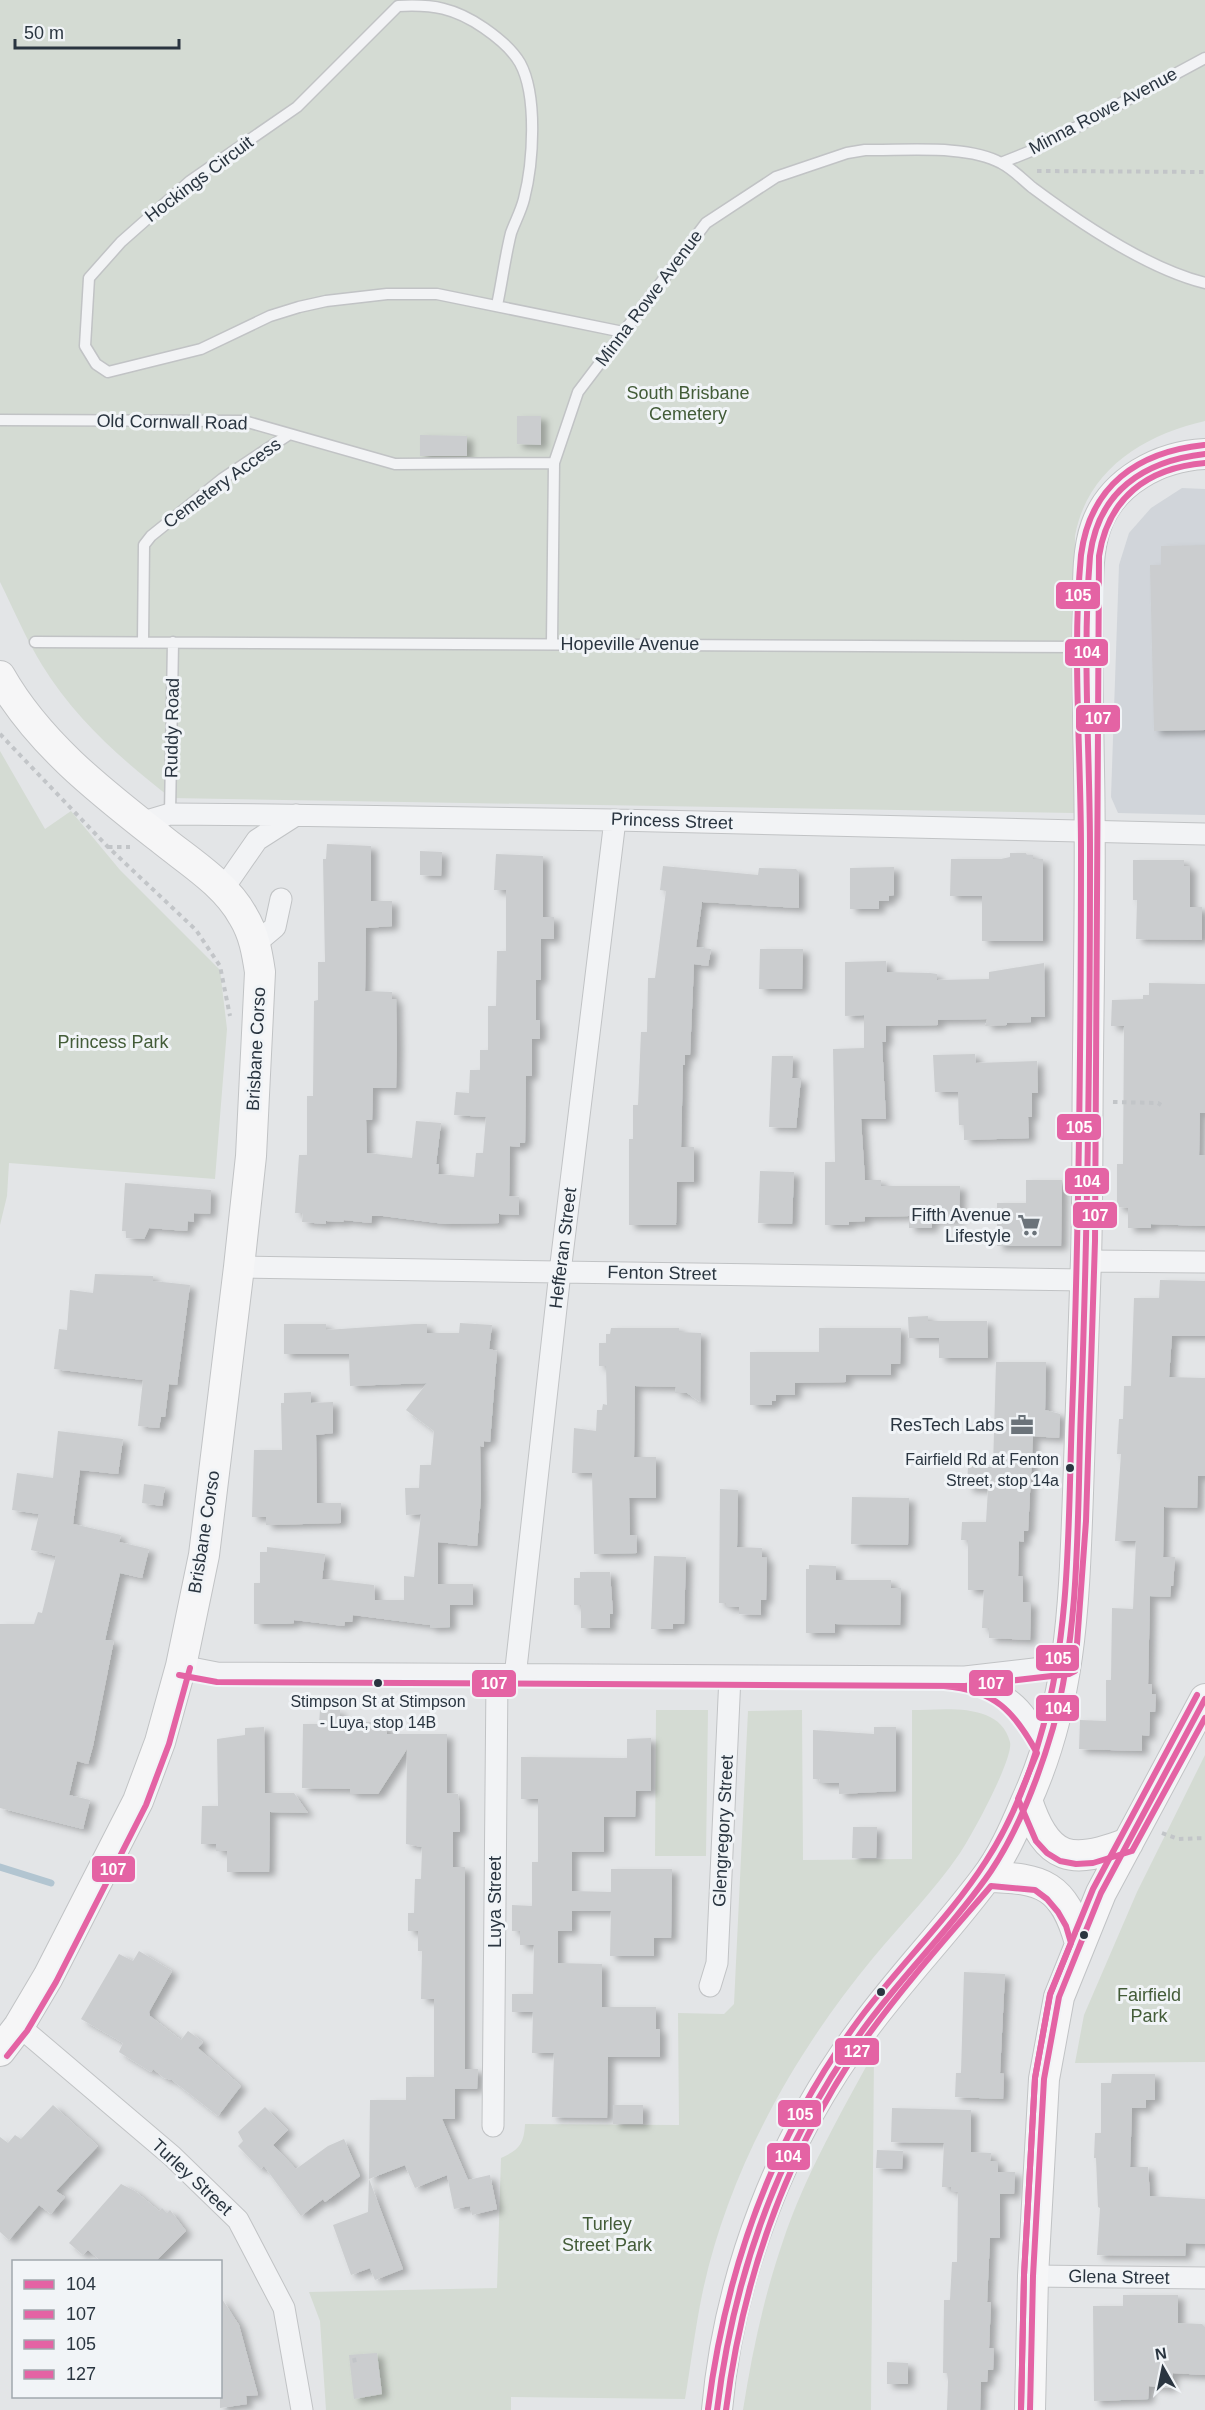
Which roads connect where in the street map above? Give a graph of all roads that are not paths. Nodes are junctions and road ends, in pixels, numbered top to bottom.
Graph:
1 (1205, 57) edge
2 (1001, 162) junction
3 (1205, 283) edge
4 (497, 305) junction
5 (623, 332) junction
6 (0, 420) edge
7 (288, 435) junction
8 (1205, 454) edge
9 (554, 464) junction
10 (143, 641) junction
11 (35, 642) dead end
12 (173, 642) junction
13 (552, 643) junction
14 (1088, 647) junction
15 (0, 676) edge
16 (170, 814) junction
17 (296, 815) junction
18 (615, 820) junction
19 (140, 823) junction
20 (1090, 832) junction
21 (1205, 834) edge
22 (224, 889) junction
23 (281, 899) dead end
24 (258, 958) junction
25 (1205, 1262) edge
26 (239, 1267) junction
27 (1086, 1270) junction
28 (560, 1272) junction
29 (1068, 1665) junction
30 (181, 1666) junction
31 (730, 1676) junction
32 (506, 1677) junction
33 (965, 1677) junction
34 (1205, 1699) edge
35 (1047, 1753) junction
36 (1027, 1800) junction
37 (1128, 1843) junction
38 (987, 1877) junction
39 (1080, 1943) junction
40 (710, 1986) dead end
41 (19, 2026) junction
42 (0, 2051) edge
43 (493, 2126) dead end
44 (1033, 2276) junction
45 (1205, 2278) edge
46 (302, 2410) edge
47 (717, 2410) edge
48 (1030, 2410) edge

1 - 2 lane, Minna Rowe Avenue
2 - 3 lane, Minna Rowe Avenue
2 - 5 lane, Minna Rowe Avenue
4 - 4 lane, Hockings Circuit
4 - 5 lane, Hockings Circuit
5 - 9 lane, Minna Rowe Avenue
6 - 7 lane, Old Cornwall Road
7 - 9 lane, Old Cornwall Road
7 - 10 lane, Cemetery Access
8 - 14 main road
9 - 13 lane, Minna Rowe Avenue
10 - 11 lane
10 - 12 lane
12 - 13 lane, Hopeville Avenue
12 - 16 lane, Ruddy Road
13 - 14 lane, Hopeville Avenue
14 - 20 main road
15 - 19 main road
16 - 17 street, Princess Street
16 - 19 street, Princess Street
17 - 18 street, Princess Street
17 - 22 street
18 - 20 street, Princess Street
18 - 28 street, Hefferan Street
19 - 22 main road
20 - 21 street, Princess Street
20 - 27 main road
22 - 24 main road
23 - 24 street
24 - 26 main road, Brisbane Corso
25 - 27 street, Fenton Street
26 - 28 street, Fenton Street
26 - 30 main road, Brisbane Corso
27 - 28 street, Fenton Street
27 - 29 main road
28 - 32 street, Hefferan Street
29 - 33 street
29 - 35 main road
30 - 32 street
30 - 41 main road, Brisbane Corso
31 - 32 street
31 - 33 street
31 - 40 street, Glengregory Street
32 - 43 street, Luya Street
33 - 35 street
34 - 37 main road
35 - 36 main road
36 - 37 main road
36 - 38 main road
37 - 39 main road
38 - 39 main road
38 - 47 main road
39 - 44 main road
41 - 42 main road, Brisbane Corso
41 - 46 street, Turley Street
44 - 45 street, Glena Street
44 - 48 main road

